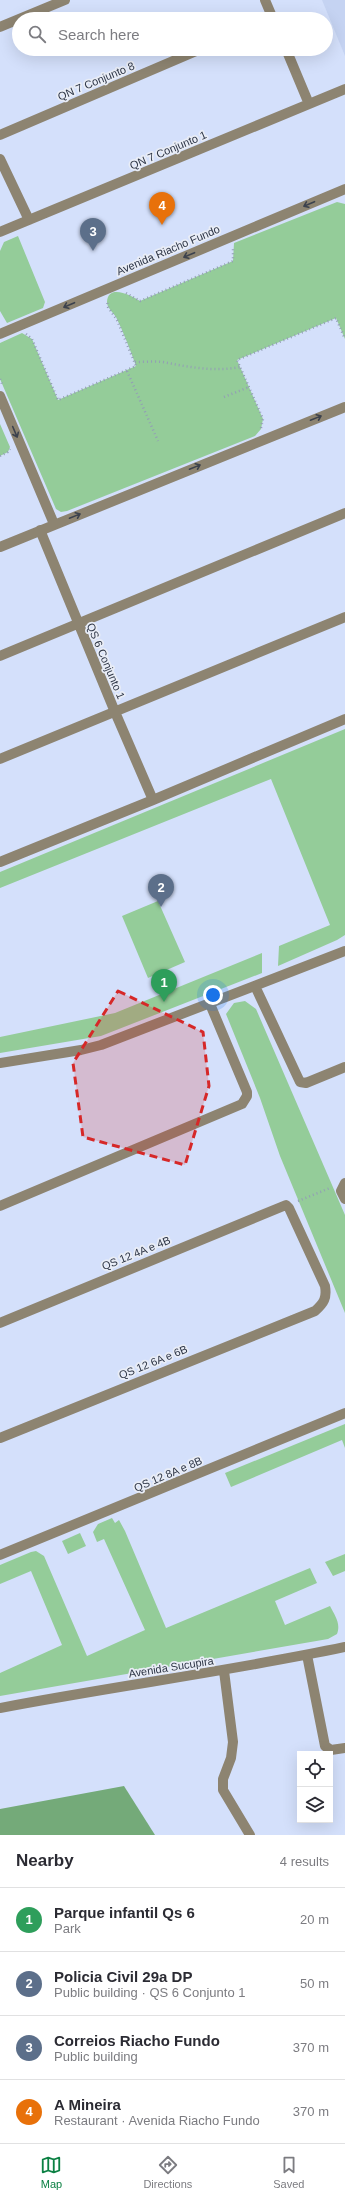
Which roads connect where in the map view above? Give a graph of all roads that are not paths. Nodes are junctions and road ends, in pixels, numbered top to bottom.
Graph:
1 (65, 0) edge
2 (265, 0) edge
3 (36, 12) edge
4 (269, 12) edge
5 (12, 22) edge
6 (0, 27) edge
7 (185, 56) edge
8 (289, 56) edge
9 (345, 89) edge
10 (309, 104) junction
11 (0, 135) edge
12 (0, 158) edge
13 (345, 189) edge
14 (29, 220) junction
15 (0, 232) edge
16 (0, 334) edge
17 (3, 395) edge
18 (345, 406) edge
19 (345, 514) edge
20 (54, 524) junction
21 (40, 530) junction
22 (0, 547) edge
23 (345, 618) edge
24 (78, 624) junction
25 (0, 656) edge
26 (114, 712) junction
27 (345, 719) edge
28 (0, 759) edge
29 (153, 800) junction
30 (0, 862) edge
31 (345, 951) edge
32 (255, 986) junction
33 (210, 1004) junction
34 (0, 1063) edge
35 (345, 1067) edge
36 (344, 1184) edge
37 (345, 1199) edge
38 (0, 1206) edge
39 (315, 1311) joint
40 (0, 1323) edge
41 (345, 1412) edge
42 (0, 1438) edge
43 (0, 1555) edge
44 (345, 1647) edge
45 (307, 1655) junction
46 (224, 1671) junction
47 (0, 1708) edge
48 (345, 1748) edge
49 (250, 1835) edge

1 - 3 street
2 - 4 street
5 - 6 street
7 - 11 street, QN 7 Conjunto 8
8 - 10 street
9 - 10 street, QN 7 Conjunto 1
10 - 14 street, QN 7 Conjunto 1
12 - 14 street
13 -> 16 street, Avenida Riacho Fundo
14 - 15 street, QN 7 Conjunto 1
17 -> 20 street
20 -> 18 street
19 - 24 street
20 - 21 street
21 - 22 street
21 - 24 street, QS 6 Conjunto 1
23 - 26 street
24 - 25 street
24 - 26 street, QS 6 Conjunto 1
26 - 28 street
26 - 29 street, QS 6 Conjunto 1
27 - 29 street
29 - 30 street
31 - 32 street
32 - 33 street
32 - 35 street
33 - 34 street
33 - 38 street
36 - 37 street
39 - 40 street, QS 12 4A e 4B
39 - 42 street, QS 12 6A e 6B
41 - 43 street, QS 12 8A e 8B
44 - 45 street, Avenida Sucupira
45 - 46 street, Avenida Sucupira
45 - 48 street
46 - 47 street, Avenida Sucupira
46 - 49 street

